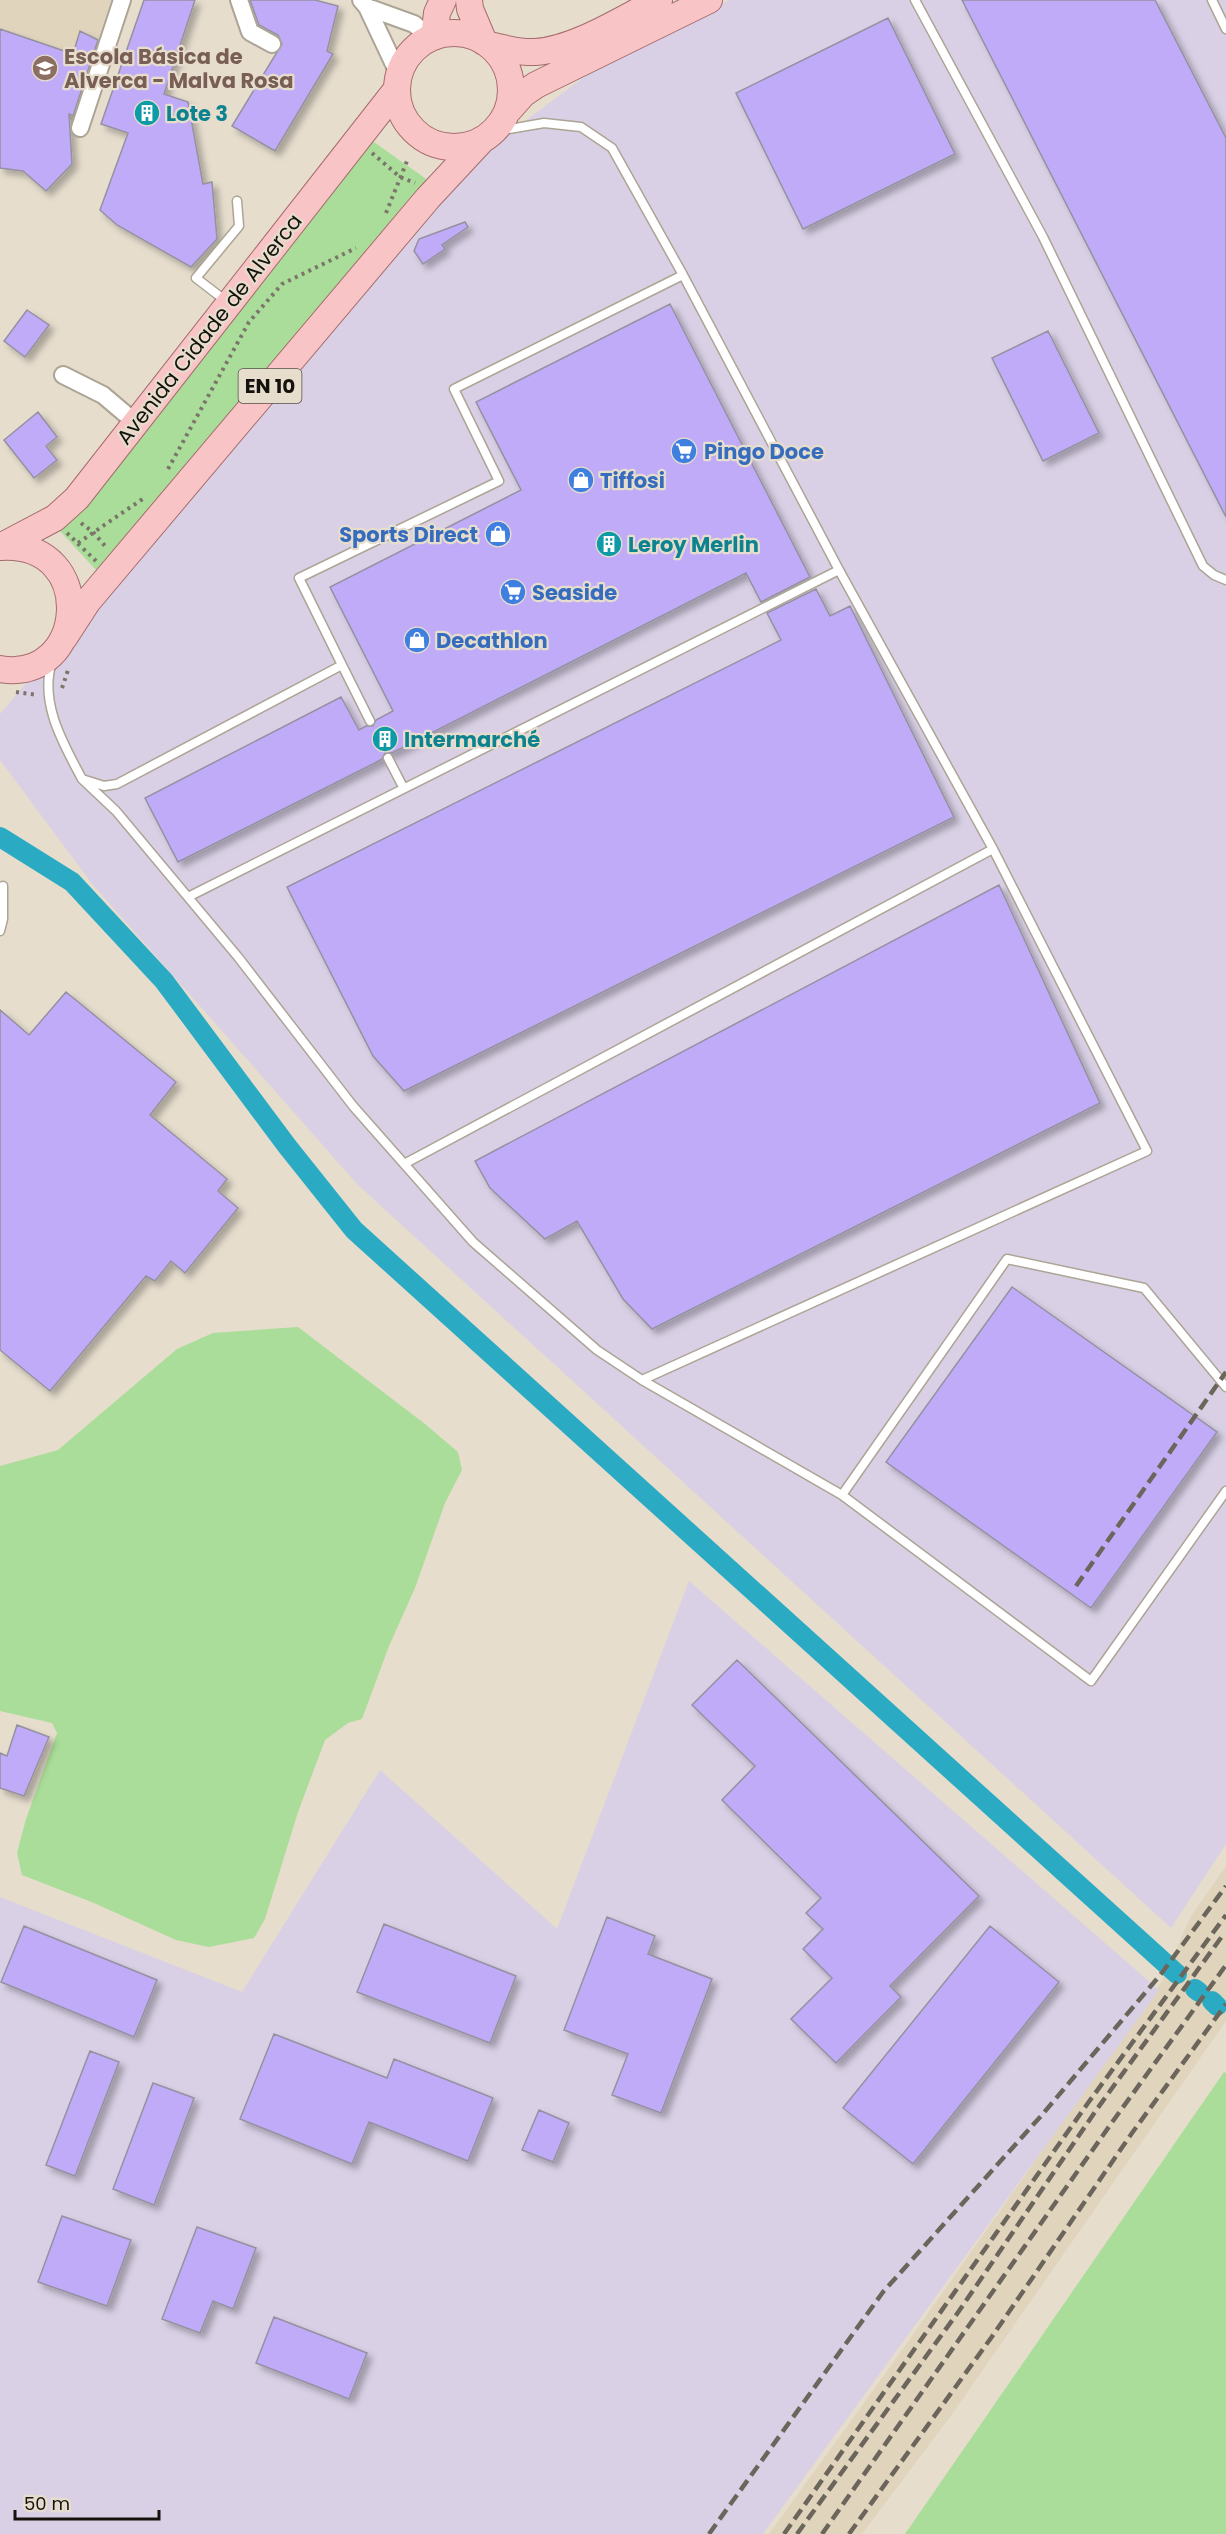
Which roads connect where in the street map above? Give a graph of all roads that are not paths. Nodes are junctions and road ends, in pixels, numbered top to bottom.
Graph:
1 (122, 0) edge
2 (239, 0) edge
3 (443, 0) edge
4 (469, 0) edge
5 (659, 0) edge
6 (709, 0) edge
7 (915, 0) edge
8 (1212, 0) edge
9 (364, 4) edge
10 (1226, 29) edge
11 (432, 37) junction
12 (486, 43) junction
13 (272, 44) dead end
14 (398, 82) junction
15 (507, 111) junction
16 (80, 128) dead end
17 (487, 136) junction
18 (237, 201) dead end
19 (683, 275) junction
20 (229, 304) junction
21 (63, 375) dead end
22 (136, 423) junction
23 (0, 547) edge
24 (839, 570) junction
25 (1226, 580) edge
26 (60, 644) junction
27 (342, 665) junction
28 (0, 669) edge
29 (370, 720) dead end
30 (388, 758) dead end
31 (82, 779) junction
32 (403, 787) junction
33 (993, 849) junction
34 (3, 886) dead end
35 (188, 897) junction
36 (0, 932) edge
37 (404, 1164) junction
38 (642, 1380) junction
39 (1226, 1387) edge
40 (1226, 1491) edge
41 (842, 1495) junction

1 - 16 street
2 - 13 street
3 - 11 main road
4 - 12 main road
5 - 12 main road
6 - 15 main road
7 - 25 lane
8 - 10 lane
9 - 11 street
9 - 14 street
11 - 12 main road
11 - 14 main road
12 - 15 main road
14 - 17 main road
14 - 20 main road, Avenida Cidade de Alverca
15 - 17 main road, EN 10
17 - 19 lane
17 - 26 main road, EN 10
18 - 20 lane
19 - 24 lane
19 - 27 lane
20 - 22 main road, Avenida Cidade de Alverca
21 - 22 street
22 - 23 main road, Avenida Cidade de Alverca
23 - 26 main road
24 - 32 lane
24 - 33 lane
26 - 28 main road, EN 10
26 - 31 lane
27 - 29 lane
27 - 31 lane
30 - 32 lane
31 - 35 lane
32 - 35 lane
33 - 37 lane
33 - 38 lane
34 - 36 lane
35 - 37 lane
37 - 38 lane
38 - 41 lane
39 - 41 lane
40 - 41 lane

